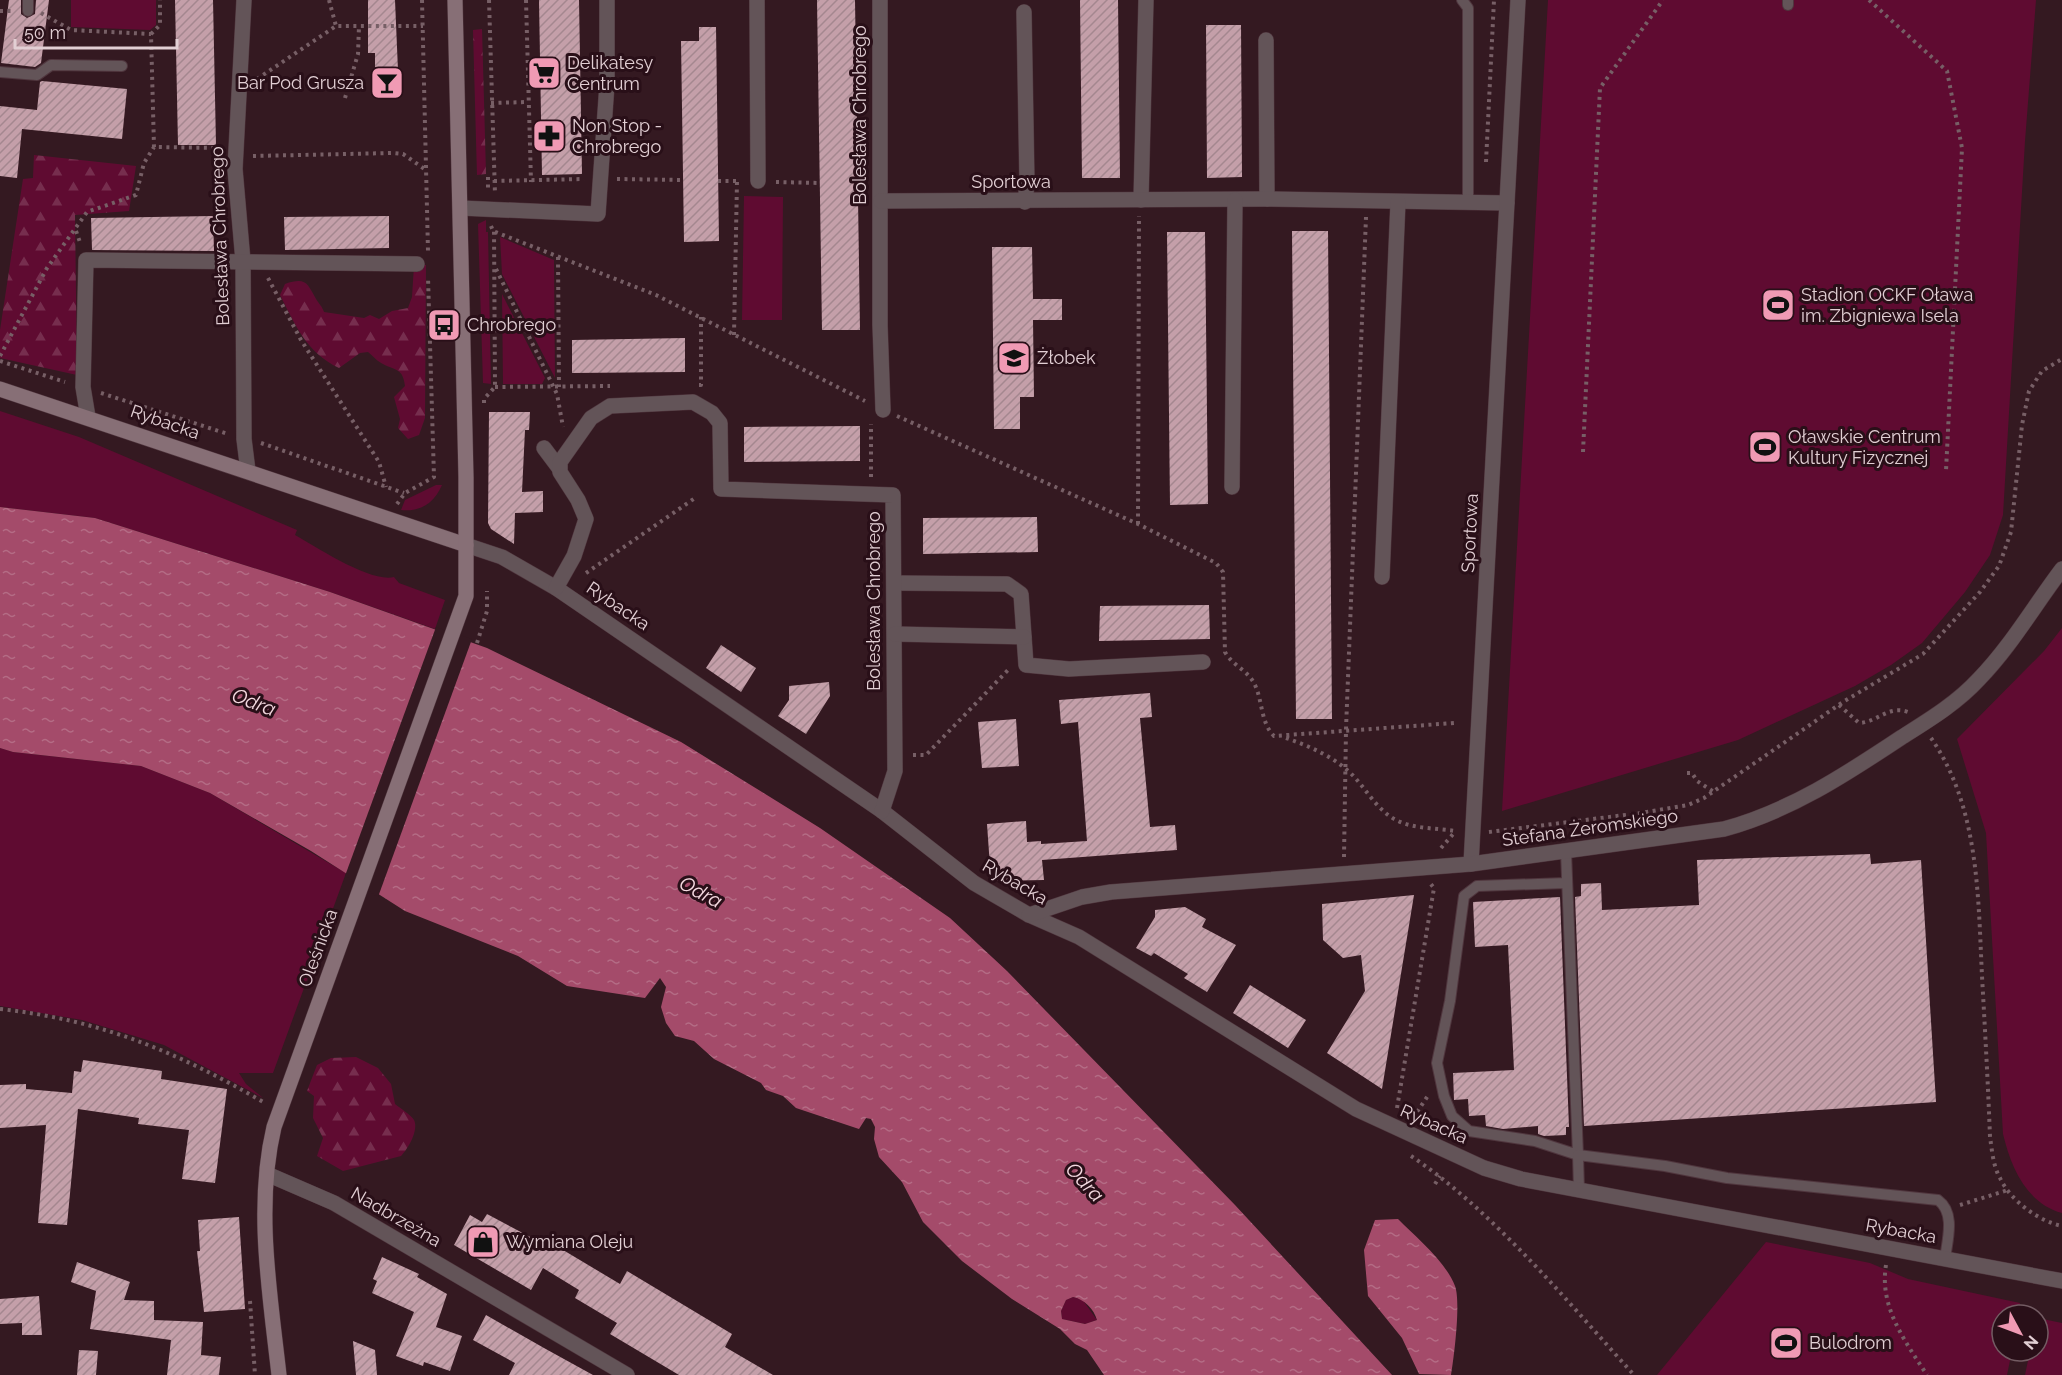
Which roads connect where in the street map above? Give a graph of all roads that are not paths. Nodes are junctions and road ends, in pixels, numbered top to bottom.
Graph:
1 (244, 0) edge
2 (455, 0) edge
3 (607, 0) edge
4 (757, 0) edge
5 (880, 0) edge
6 (1146, 0) edge
7 (1462, 0) edge
8 (1518, 0) edge
9 (1024, 12) dead end
10 (1266, 40) dead end
11 (122, 66) dead end
12 (0, 72) edge
13 (758, 181) dead end
14 (1267, 199) junction
15 (1141, 200) junction
16 (1235, 200) junction
17 (881, 201) junction
18 (1025, 202) junction
19 (1398, 202) junction
20 (1468, 202) junction
21 (1507, 203) junction
22 (461, 208) junction
23 (248, 261) junction
24 (425, 264) road end
25 (0, 389) edge
26 (877, 407) road end
27 (88, 417) junction
28 (544, 448) dead end
29 (559, 468) junction
30 (248, 471) junction
31 (1232, 487) dead end
32 (466, 545) junction
33 (2062, 569) edge
34 (1382, 577) dead end
35 (895, 583) junction
36 (556, 588) junction
37 (895, 634) junction
38 (1024, 637) junction
39 (1203, 662) dead end
40 (882, 811) junction
41 (1566, 852) junction
42 (1471, 864) junction
43 (1566, 883) junction
44 (1029, 915) junction
45 (1578, 1155) junction
46 (267, 1174) junction
47 (1579, 1190) junction
48 (1945, 1259) junction
49 (2062, 1281) edge
50 (279, 1375) edge
51 (627, 1375) edge

1 - 23 street, Bolesława Chrobrego
2 - 22 main road
3 - 22 street
4 - 13 street
5 - 17 street, Bolesława Chrobrego
6 - 15 street
7 - 20 lane
8 - 21 street, Sportowa
9 - 18 street
10 - 14 street
11 - 12 lane
14 - 16 street, Sportowa
14 - 19 street, Sportowa
15 - 16 street, Sportowa
15 - 18 street, Sportowa
16 - 31 street
17 - 18 street, Sportowa
17 - 26 street, Bolesława Chrobrego
19 - 20 street, Sportowa
19 - 34 street
20 - 21 street, Sportowa
21 - 42 street, Sportowa
22 - 32 main road
23 - 24 street
23 - 27 street
23 - 30 street, Bolesława Chrobrego
25 - 27 main road, Rybacka
27 - 30 main road, Rybacka
28 - 29 street
29 - 35 street, Bolesława Chrobrego
29 - 36 street
30 - 32 main road, Rybacka
32 - 36 street, Rybacka
32 - 46 main road, Oleśnicka
33 - 41 street, Stefana Żeromskiego
35 - 37 street, Bolesława Chrobrego
35 - 38 street
36 - 40 street, Rybacka
37 - 38 street
37 - 40 street, Bolesława Chrobrego
38 - 39 street
40 - 44 street, Rybacka
41 - 42 street, Stefana Żeromskiego
41 - 43 lane
42 - 44 street, Stefana Żeromskiego
43 - 45 lane
43 - 45 lane
44 - 47 street, Rybacka
45 - 47 lane
45 - 48 lane
46 - 50 main road, Oleśnicka
46 - 51 street, Nadbrzeżna
47 - 48 street, Rybacka
48 - 49 street, Rybacka

